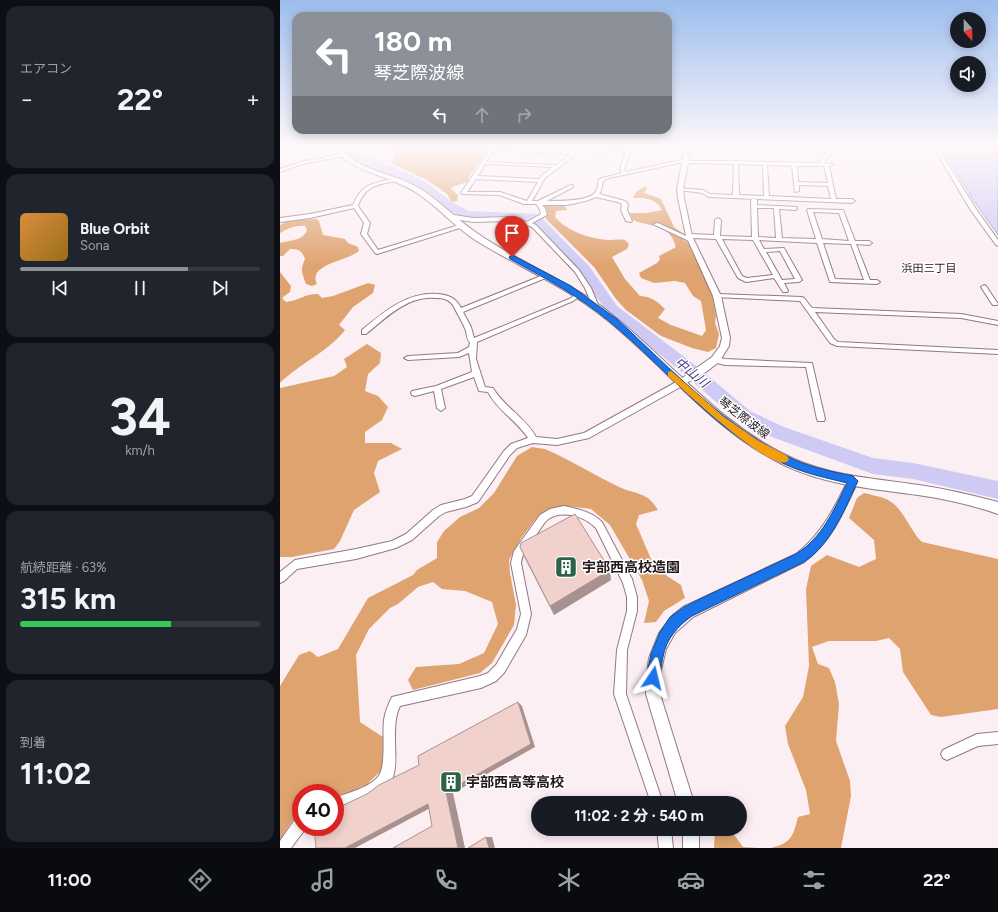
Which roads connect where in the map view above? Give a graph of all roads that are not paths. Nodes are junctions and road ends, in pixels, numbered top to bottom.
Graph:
1 (368, 188) edge
2 (413, 188) edge
3 (467, 188) edge
4 (537, 188) edge
5 (568, 188) edge
6 (600, 188) edge
7 (736, 188) edge
8 (766, 188) edge
9 (797, 188) edge
10 (832, 188) edge
11 (960, 188) edge
12 (680, 189) joint
13 (797, 191) dead end
14 (596, 194) junction
15 (736, 196) junction
16 (767, 197) junction
17 (834, 200) junction
18 (852, 201) dead end
19 (529, 202) junction
20 (540, 203) junction
21 (355, 206) junction
22 (776, 207) junction
23 (795, 208) dead end
24 (448, 216) junction
25 (280, 220) edge
26 (718, 220) dead end
27 (629, 221) dead end
28 (530, 222) junction
29 (656, 224) dead end
30 (461, 226) junction
31 (690, 238) junction
32 (720, 238) junction
33 (755, 239) junction
34 (779, 240) junction
35 (819, 242) junction
36 (853, 243) junction
37 (869, 243) dead end
38 (998, 244) edge
39 (762, 251) junction
40 (546, 276) junction
41 (778, 279) junction
42 (868, 282) junction
43 (877, 282) dead end
44 (984, 287) dead end
45 (785, 291) dead end
46 (579, 295) junction
47 (716, 296) junction
48 (995, 301) edge
49 (596, 307) junction
50 (459, 310) junction
51 (810, 310) junction
52 (998, 323) edge
53 (364, 332) dead end
54 (473, 345) junction
55 (998, 352) edge
56 (408, 358) dead end
57 (716, 360) junction
58 (476, 373) junction
59 (681, 382) junction
60 (437, 388) junction
61 (415, 393) dead end
62 (441, 408) dead end
63 (821, 419) dead end
64 (534, 440) junction
65 (853, 481) junction
66 (998, 508) edge
67 (280, 578) edge
68 (998, 738) edge
69 (947, 754) dead end
70 (655, 796) edge
71 (684, 796) edge
72 (344, 800) edge
73 (292, 836) edge
74 (665, 836) edge
75 (691, 836) edge
76 (283, 848) edge
77 (666, 848) edge
78 (691, 848) edge

1 - 21 street
2 - 24 main road, 琴芝際波線
3 - 19 street
4 - 19 street
5 - 20 street
6 - 14 street
7 - 15 street
8 - 16 street
9 - 13 street
10 - 17 street
11 - 38 street
12 - 15 street
12 - 31 street
14 - 20 street
14 - 27 street
15 - 16 street
16 - 17 street
17 - 18 street
19 - 20 street
20 - 28 street
21 - 25 street
21 - 30 street
22 - 23 street
22 - 33 street
22 - 34 street
24 - 28 street
24 - 30 main road, 琴芝際波線
26 - 32 street
28 - 49 street
29 - 31 street
30 - 40 main road, 琴芝際波線
31 - 32 street
31 - 47 street
32 - 33 street
32 - 41 street
33 - 34 street
33 - 39 street
34 - 35 street
35 - 36 street
35 - 36 street
35 - 42 street
36 - 37 street
36 - 42 street
39 - 41 street
39 - 41 street
40 - 46 main road, 琴芝際波線
40 - 50 street
41 - 45 street
42 - 43 street
44 - 48 street
46 - 49 main road, 琴芝際波線
46 - 54 street
47 - 51 street
47 - 57 street
49 - 59 main road, 琴芝際波線
50 - 53 street
50 - 54 street
51 - 52 street
51 - 55 street
54 - 56 street
54 - 58 street
57 - 59 street
57 - 63 street
58 - 60 street
58 - 64 street
59 - 64 street
59 - 65 main road, 琴芝際波線
60 - 61 street
60 - 62 street
64 - 67 street
65 - 66 main road, 琴芝際波線
65 - 71 street
68 - 69 street
70 - 72 street
73 - 76 street
74 - 77 street
75 - 78 street

